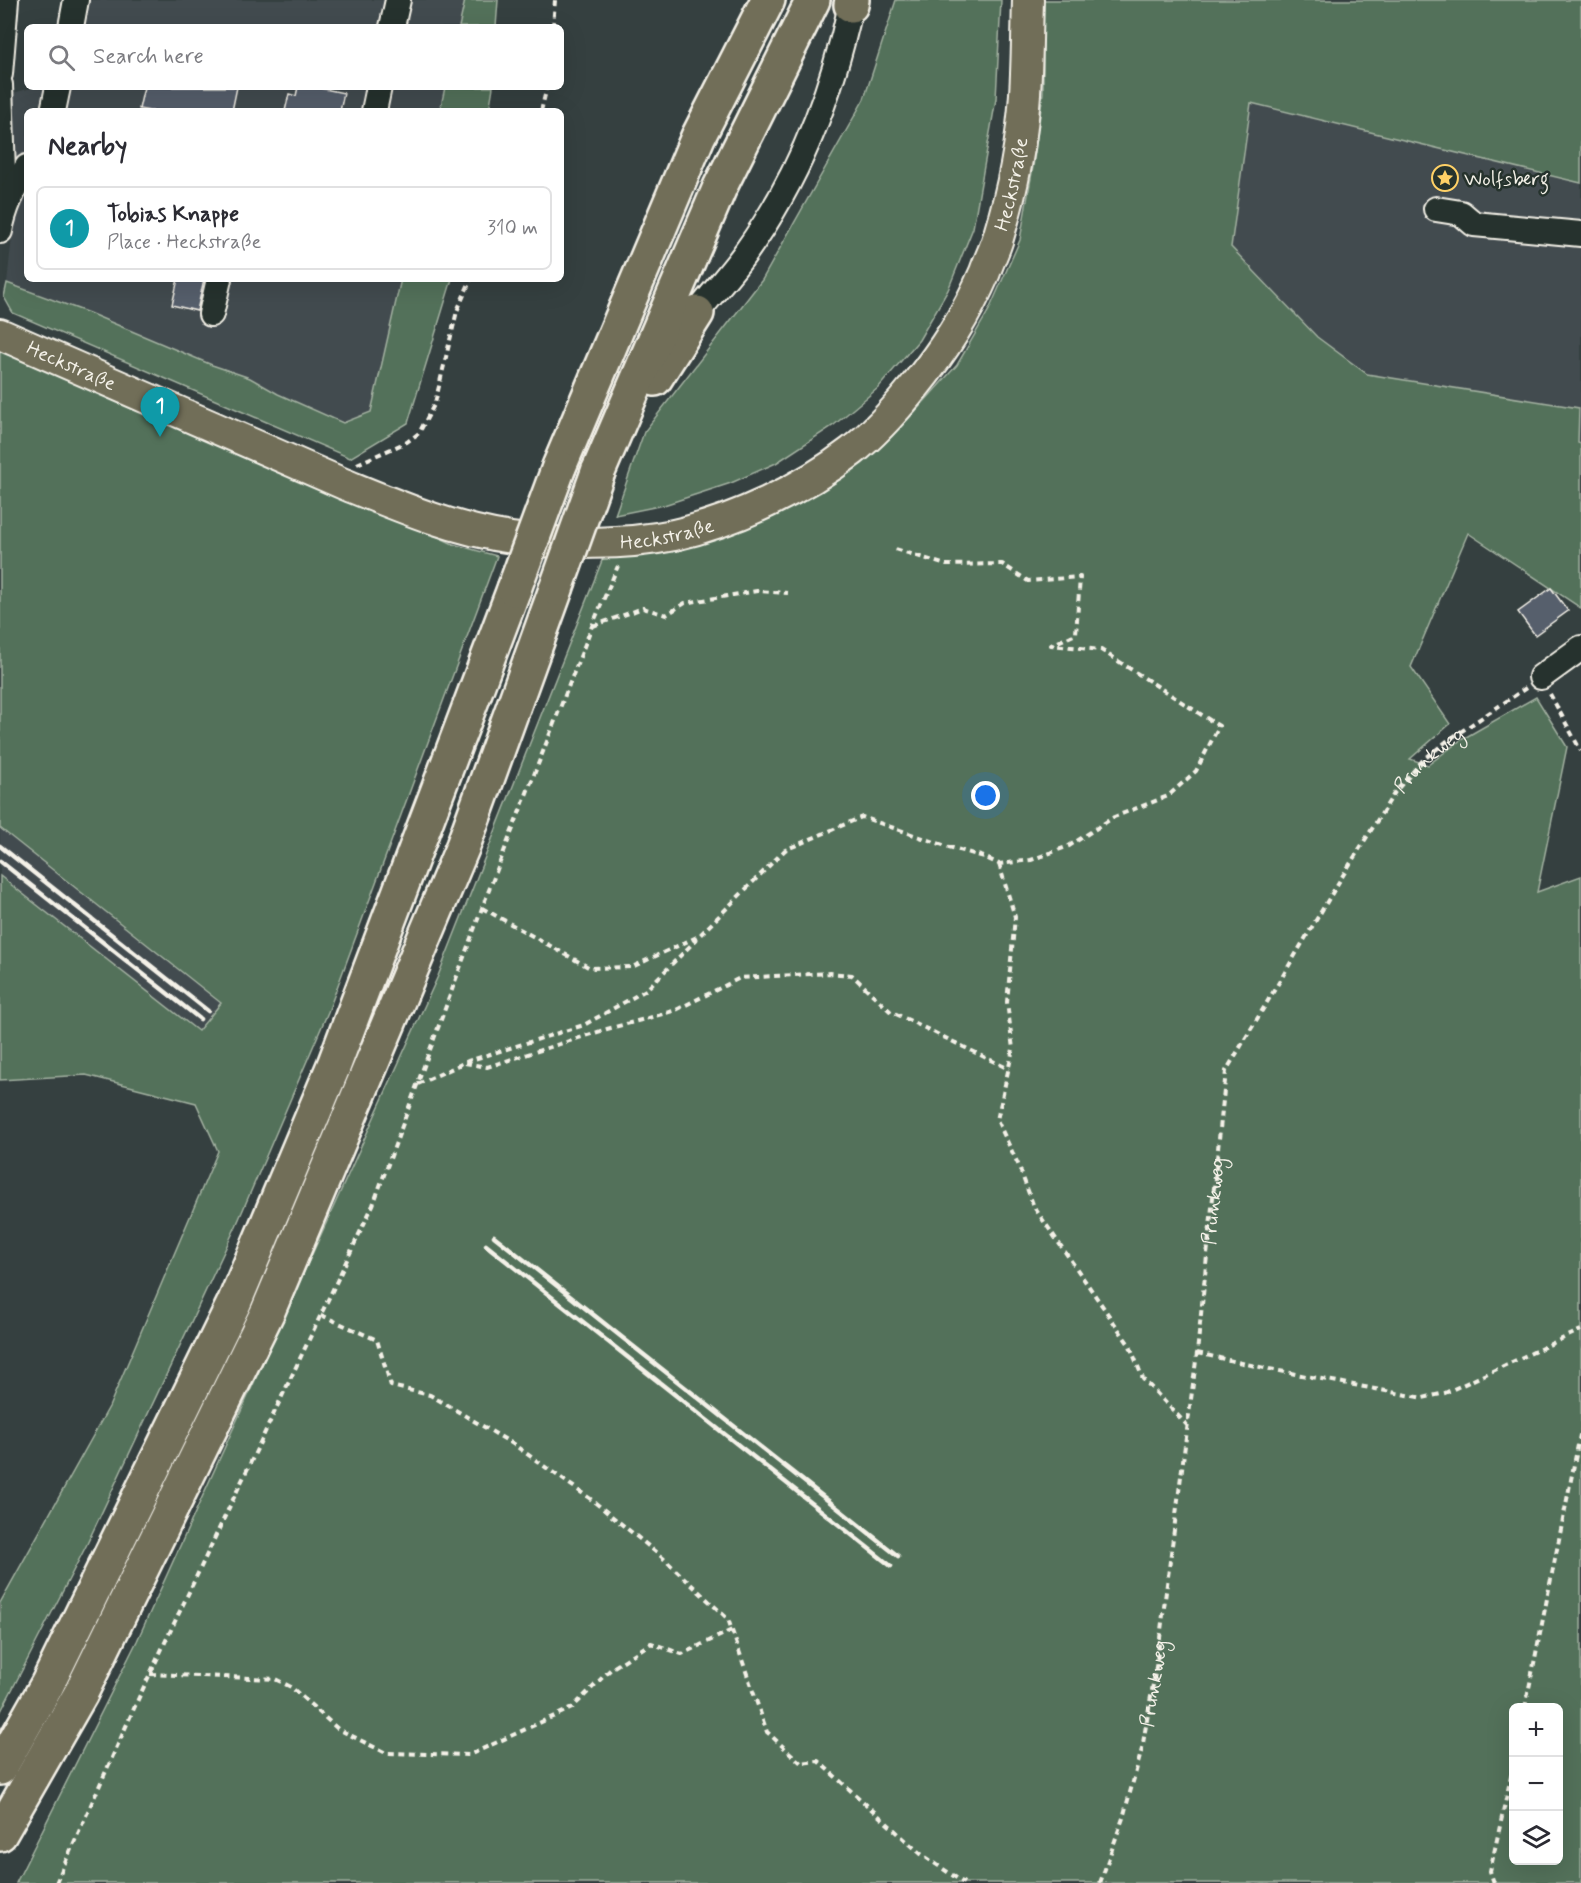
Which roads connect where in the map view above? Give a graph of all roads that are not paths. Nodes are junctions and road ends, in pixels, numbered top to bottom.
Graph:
1 (6, 0) edge
2 (76, 0) edge
3 (398, 0) edge
4 (768, 0) edge
5 (813, 0) edge
6 (1028, 0) edge
7 (851, 2) edge
8 (72, 24) edge
9 (393, 24) edge
10 (0, 74) edge
11 (0, 85) edge
12 (57, 90) edge
13 (378, 90) edge
14 (54, 108) edge
15 (375, 108) edge
16 (24, 172) edge
17 (11, 196) junction
18 (1436, 209) dead end
19 (0, 231) edge
20 (1581, 234) edge
21 (218, 282) edge
22 (697, 313) joint
23 (211, 314) dead end
24 (0, 334) edge
25 (614, 436) junction
26 (1581, 648) edge
27 (1541, 677) road end
28 (0, 1768) edge
29 (0, 1834) edge

1 - 10 street
2 - 8 street
3 - 9 street
4 - 28 highway, bridge
5 - 25 highway
6 - 24 main road, Heckstraße
7 - 22 street
11 - 17 street
12 - 14 street
13 - 15 street
16 - 17 street
17 - 19 street
18 - 20 street
21 - 23 street
22 - 25 highway
25 - 29 highway, bridge
26 - 27 street

